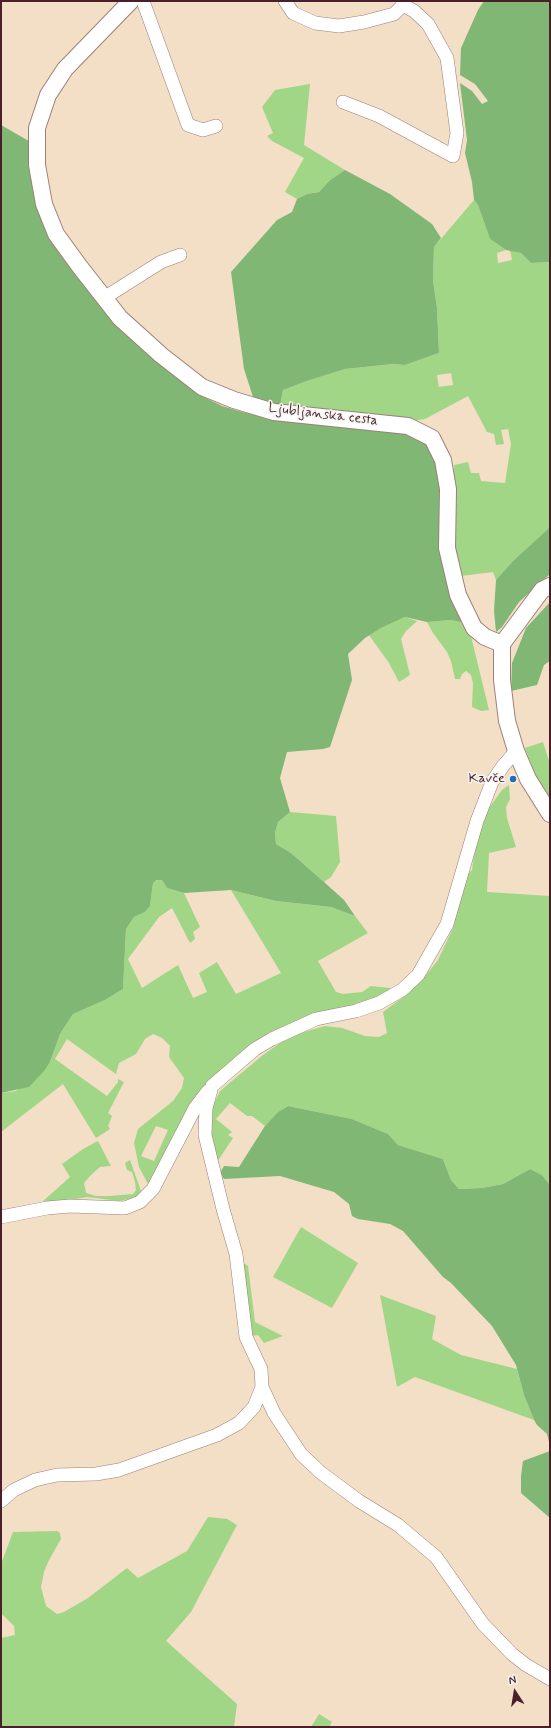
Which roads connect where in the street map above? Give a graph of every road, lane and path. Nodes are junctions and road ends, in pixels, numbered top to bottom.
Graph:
1 (131, 1) edge
2 (143, 1) edge
3 (285, 1) edge
4 (402, 3) edge
5 (343, 102) dead end
6 (216, 126) dead end
7 (180, 255) dead end
8 (104, 298) junction
9 (550, 586) edge
10 (502, 644) junction
11 (516, 751) junction
12 (550, 814) edge
13 (212, 1086) junction
14 (1, 1217) edge
15 (262, 1386) junction
16 (1, 1501) edge
17 (550, 1679) edge

1 - 8 street, Ljubljanska cesta
2 - 6 street
3 - 4 street
4 - 5 street
7 - 8 street
8 - 10 street, Ljubljanska cesta
9 - 10 street
10 - 11 street
11 - 12 street
11 - 13 street
13 - 14 street
13 - 15 street
15 - 16 street
15 - 17 street

